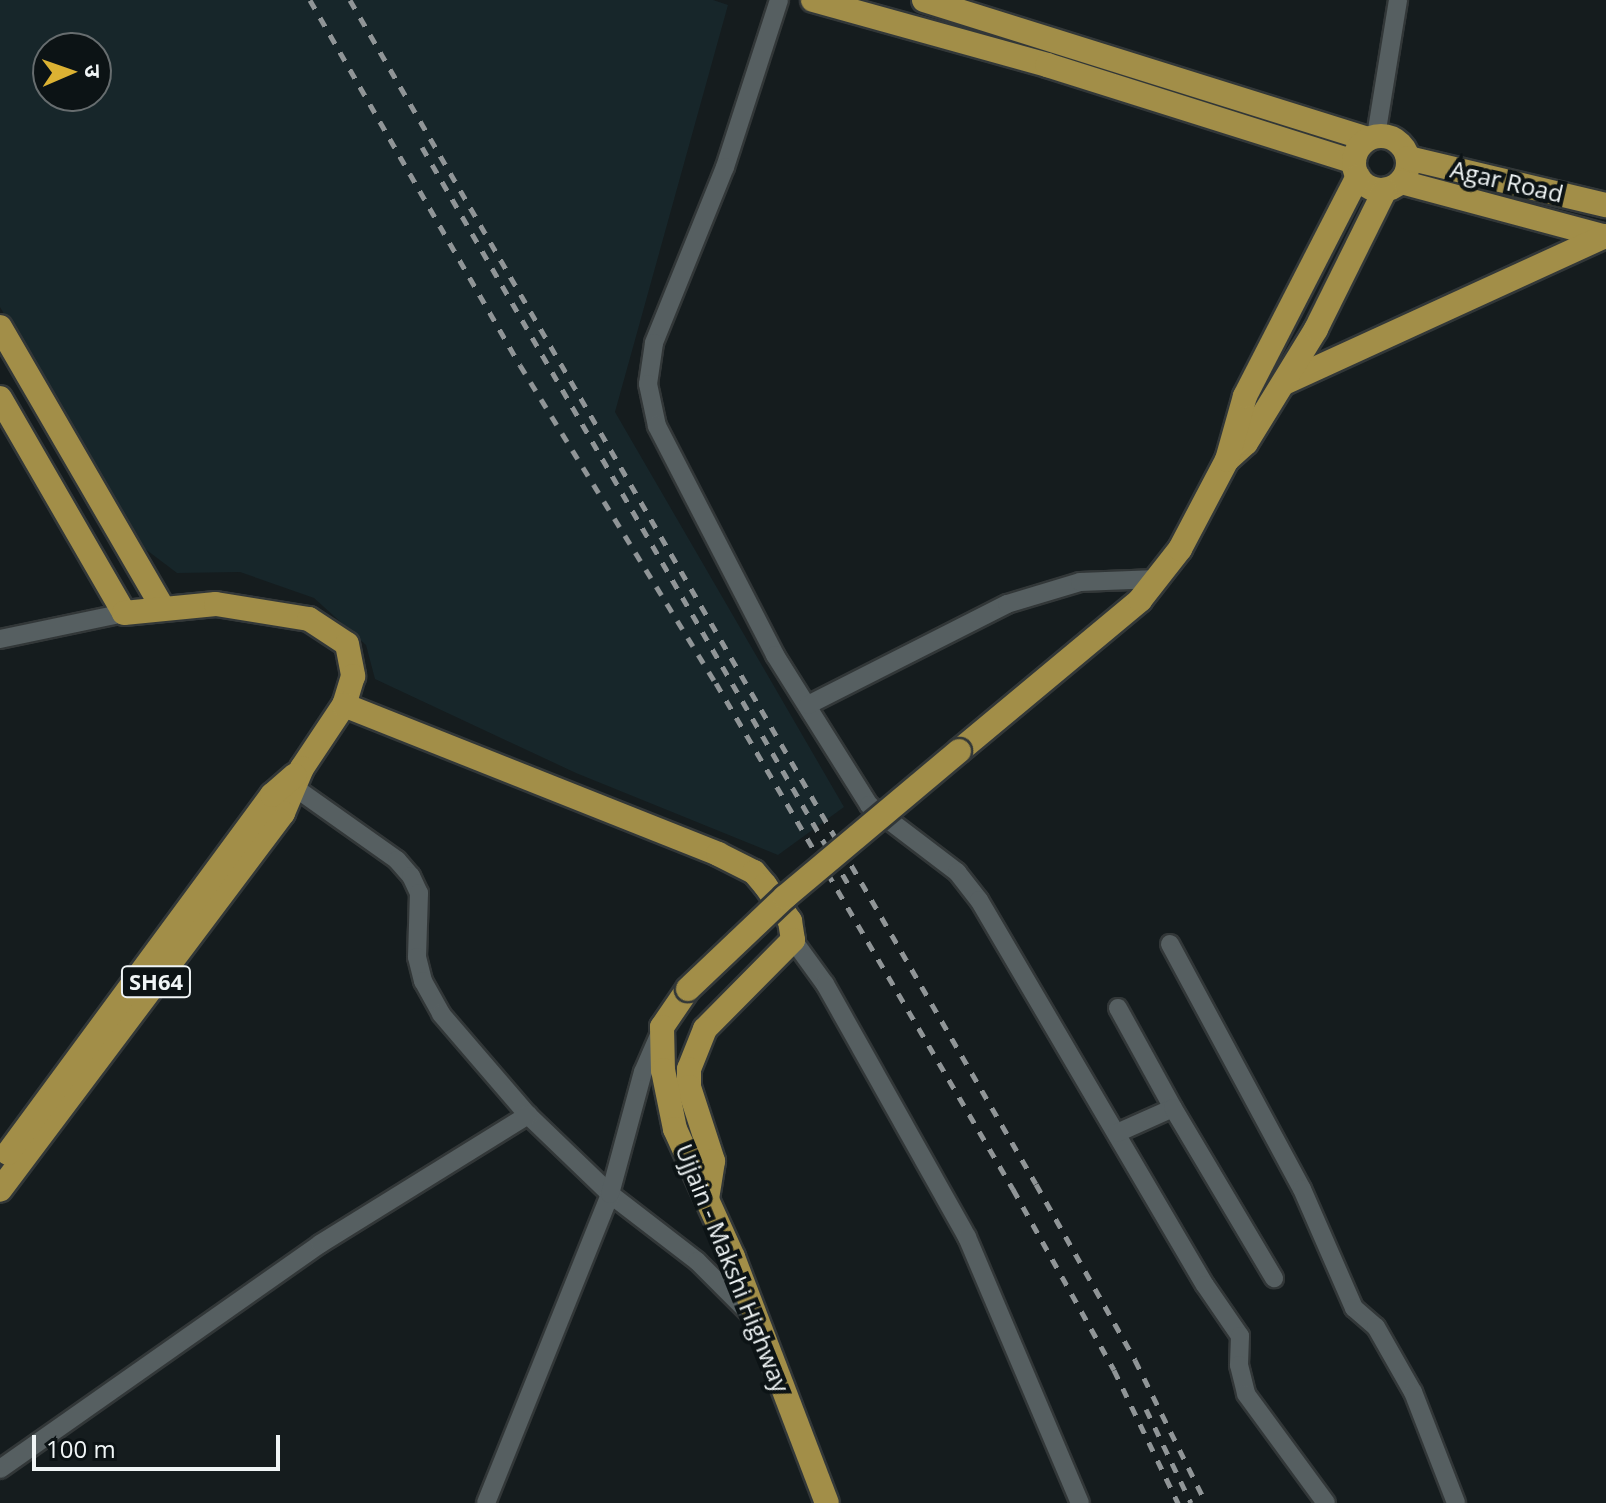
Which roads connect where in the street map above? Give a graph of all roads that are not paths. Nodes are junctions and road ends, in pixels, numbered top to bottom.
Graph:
1 (779, 0) edge
2 (813, 0) edge
3 (924, 0) edge
4 (1398, 0) edge
5 (840, 4) edge
6 (1372, 137) junction
7 (1408, 158) junction
8 (1356, 169) junction
9 (1393, 186) junction
10 (1606, 205) edge
11 (1606, 236) edge
12 (0, 327) edge
13 (1284, 383) junction
14 (0, 398) edge
15 (1227, 460) junction
16 (1157, 579) junction
17 (162, 607) junction
18 (124, 613) junction
19 (0, 639) edge
20 (344, 705) junction
21 (808, 705) junction
22 (295, 779) junction
23 (793, 940) junction
24 (1170, 944) dead end
25 (1118, 1008) dead end
26 (662, 1027) junction
27 (1173, 1108) junction
28 (528, 1115) junction
29 (1117, 1133) junction
30 (0, 1165) edge
31 (0, 1190) edge
32 (610, 1194) junction
33 (707, 1198) junction
34 (1274, 1278) dead end
35 (752, 1316) junction
36 (0, 1469) edge
37 (486, 1503) edge
38 (827, 1503) edge
39 (1080, 1503) edge
40 (1326, 1503) edge
41 (1456, 1503) edge

1 - 21 street
2 - 5 main road
3 - 6 main road, Agar Road
4 - 6 street
5 - 8 main road
6 - 7 main road, Agar Road
6 - 8 main road
7 - 9 main road
7 - 10 main road, Agar Road
8 - 9 main road
8 - 15 main road
9 - 11 main road
9 - 13 main road
11 - 13 main road
12 - 17 main road
13 - 15 main road
14 - 18 main road
15 - 16 main road
16 - 21 street
16 - 26 main road, bridge
17 - 18 main road, SH64
17 - 20 main road, SH64
18 - 19 street
20 - 22 main road, SH64
20 - 23 main road
21 - 29 street
22 - 28 street
22 - 30 main road, SH64
22 - 31 main road, SH64
23 - 33 main road
23 - 39 street
24 - 41 street
25 - 27 street
26 - 32 street
26 - 33 main road, Ujjain - Makshi Highway
27 - 29 street
27 - 34 street
28 - 32 street
28 - 36 street
29 - 40 street
32 - 35 street
32 - 37 street
33 - 35 main road, Ujjain - Makshi Highway
35 - 38 main road, Ujjain - Makshi Highway

